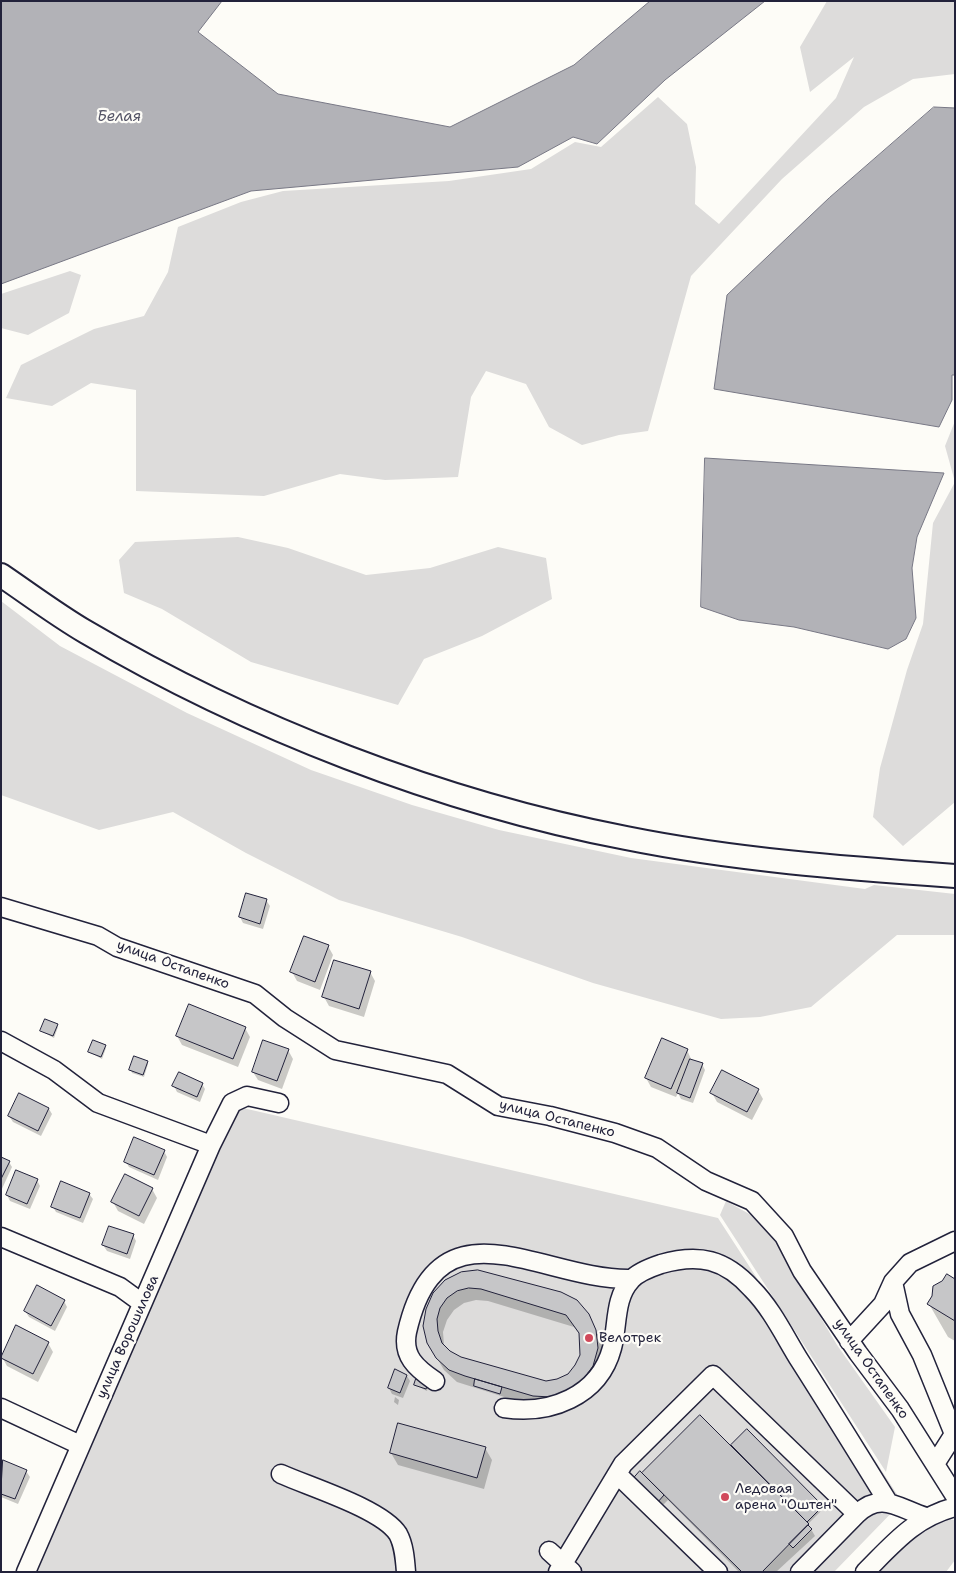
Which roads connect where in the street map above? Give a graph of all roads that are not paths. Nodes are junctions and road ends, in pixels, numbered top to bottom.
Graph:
1 (1, 575) edge
2 (955, 876) edge
3 (1, 907) edge
4 (1, 1041) edge
5 (278, 1103) dead end
6 (211, 1145) junction
7 (1, 1237) edge
8 (955, 1241) edge
9 (631, 1279) junction
10 (893, 1282) junction
11 (142, 1303) junction
12 (849, 1341) junction
13 (434, 1380) dead end
14 (1, 1408) edge
15 (504, 1408) dead end
16 (80, 1445) junction
17 (935, 1464) junction
18 (281, 1474) dead end
19 (617, 1474) junction
20 (955, 1496) edge
21 (888, 1502) junction
22 (955, 1507) edge
23 (857, 1514) junction
24 (926, 1517) junction
25 (549, 1551) dead end
26 (565, 1569) edge
27 (26, 1572) edge
28 (406, 1572) edge
29 (718, 1572) edge
30 (800, 1572) edge
31 (865, 1572) edge

1 - 2 main road
3 - 12 street, улица Остапенко
4 - 6 street
5 - 6 street, улица Ворошилова
6 - 11 street, улица Ворошилова
7 - 11 street
8 - 10 street
9 - 13 street
9 - 15 street
9 - 21 street
10 - 12 street
10 - 17 street
11 - 16 street, улица Ворошилова
12 - 17 street, улица Остапенко
14 - 16 street
16 - 27 street, улица Ворошилова
17 - 20 street, улица Остапенко
18 - 28 street
19 - 23 street
19 - 26 street
19 - 29 street
21 - 23 street
21 - 24 street
22 - 24 street
23 - 30 street
24 - 31 street
25 - 26 street

